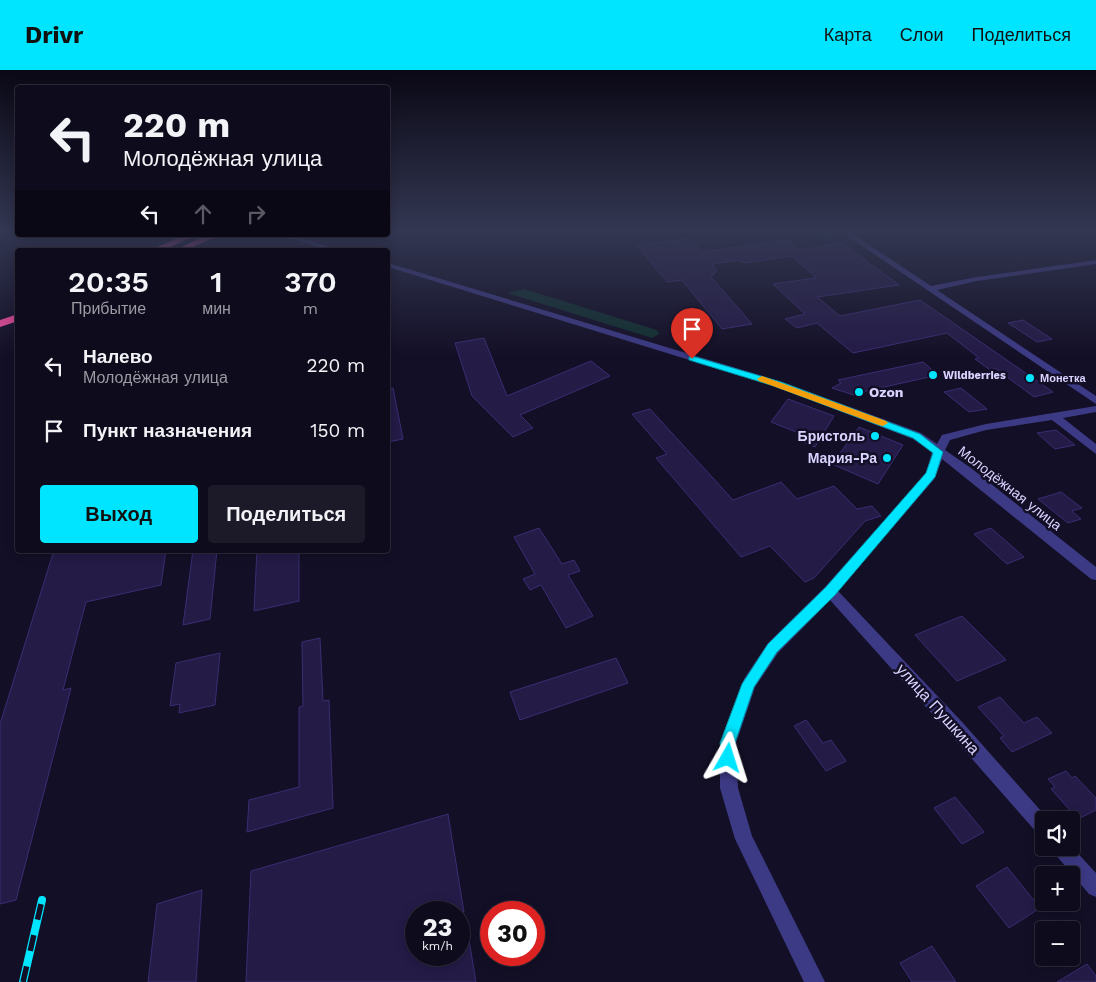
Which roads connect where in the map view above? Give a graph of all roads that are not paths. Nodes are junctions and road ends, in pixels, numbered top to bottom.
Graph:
1 (411, 272) edge
2 (903, 272) edge
3 (1033, 272) edge
4 (929, 289) junction
5 (15, 307) edge
6 (0, 314) edge
7 (15, 318) edge
8 (0, 324) edge
9 (1096, 401) edge
10 (1096, 408) edge
11 (1054, 416) junction
12 (1096, 450) edge
13 (938, 452) junction
14 (1096, 575) edge
15 (830, 591) junction
16 (1035, 818) edge
17 (1068, 856) edge
18 (1096, 887) edge
19 (815, 982) edge

1 - 13 street, Молодёжная улица
2 - 4 street
3 - 4 street
4 - 9 street
5 - 6 highway
7 - 8 highway
10 - 11 street
11 - 12 street
11 - 13 street
13 - 14 street, Молодёжная улица
13 - 15 street
15 - 16 street, улица Пушкина
15 - 19 street
17 - 18 street

